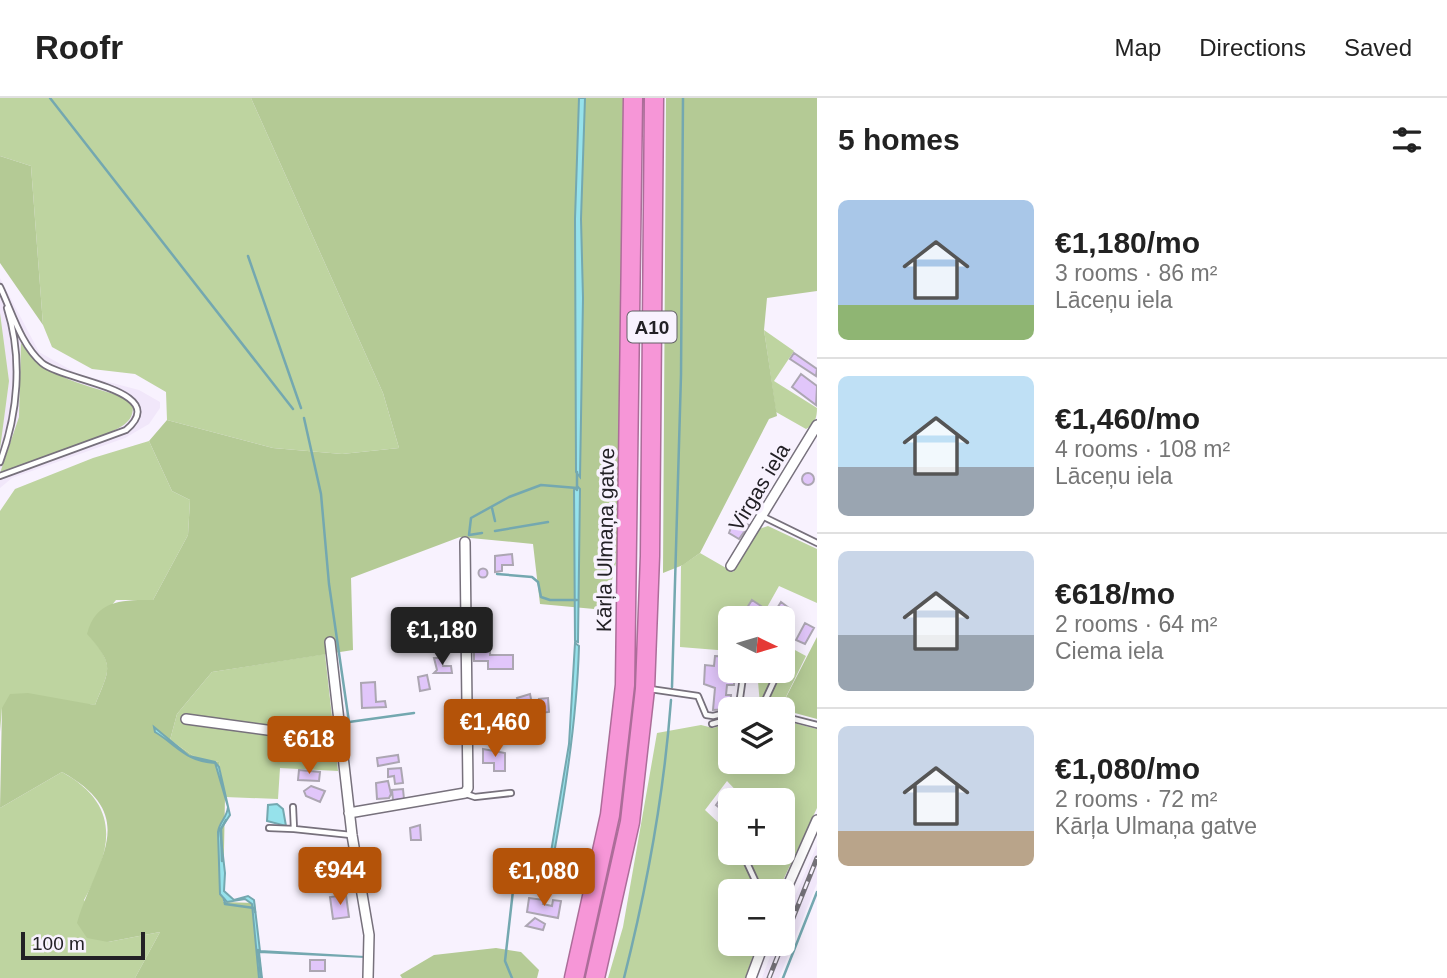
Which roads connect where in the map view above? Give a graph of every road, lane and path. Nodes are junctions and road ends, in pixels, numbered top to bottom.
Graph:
1 (633, 98) edge
2 (654, 98) edge
3 (0, 288) edge
4 (817, 425) edge
5 (2, 453) edge
6 (0, 462) edge
7 (0, 476) edge
8 (762, 516) junction
9 (465, 542) dead end
10 (817, 542) edge
11 (731, 566) dead end
12 (330, 642) dead end
13 (645, 689) junction
14 (718, 714) edge
15 (186, 719) dead end
16 (795, 719) edge
17 (718, 722) edge
18 (712, 724) dead end
19 (817, 725) edge
20 (341, 740) junction
21 (465, 793) junction
22 (512, 793) dead end
23 (293, 807) dead end
24 (349, 813) junction
25 (817, 820) edge
26 (269, 828) dead end
27 (294, 829) junction
28 (352, 835) junction
29 (514, 863) dead end
30 (599, 873) junction
31 (791, 879) edge
32 (759, 956) edge
33 (368, 978) edge
34 (574, 978) edge
35 (595, 978) edge
36 (751, 978) edge

1 - 30 highway, Kārļa Ulmaņa gatve / A10
2 - 13 highway, Kārļa Ulmaņa gatve / A10
3 - 5 lane
3 - 7 lane
4 - 8 street, Virgas iela
5 - 6 lane
8 - 10 lane
8 - 11 street, Virgas iela
9 - 21 street
12 - 20 street
13 - 14 lane
13 - 35 highway, Kārļa Ulmaņa gatve / A10
15 - 20 street
16 - 19 lane
17 - 18 lane
20 - 24 street
21 - 22 lane
21 - 24 street
23 - 27 lane
24 - 28 street
25 - 31 street
26 - 27 lane
27 - 28 lane
28 - 33 street
29 - 30 lane
30 - 34 highway, Kārļa Ulmaņa gatve / A10
32 - 36 street

